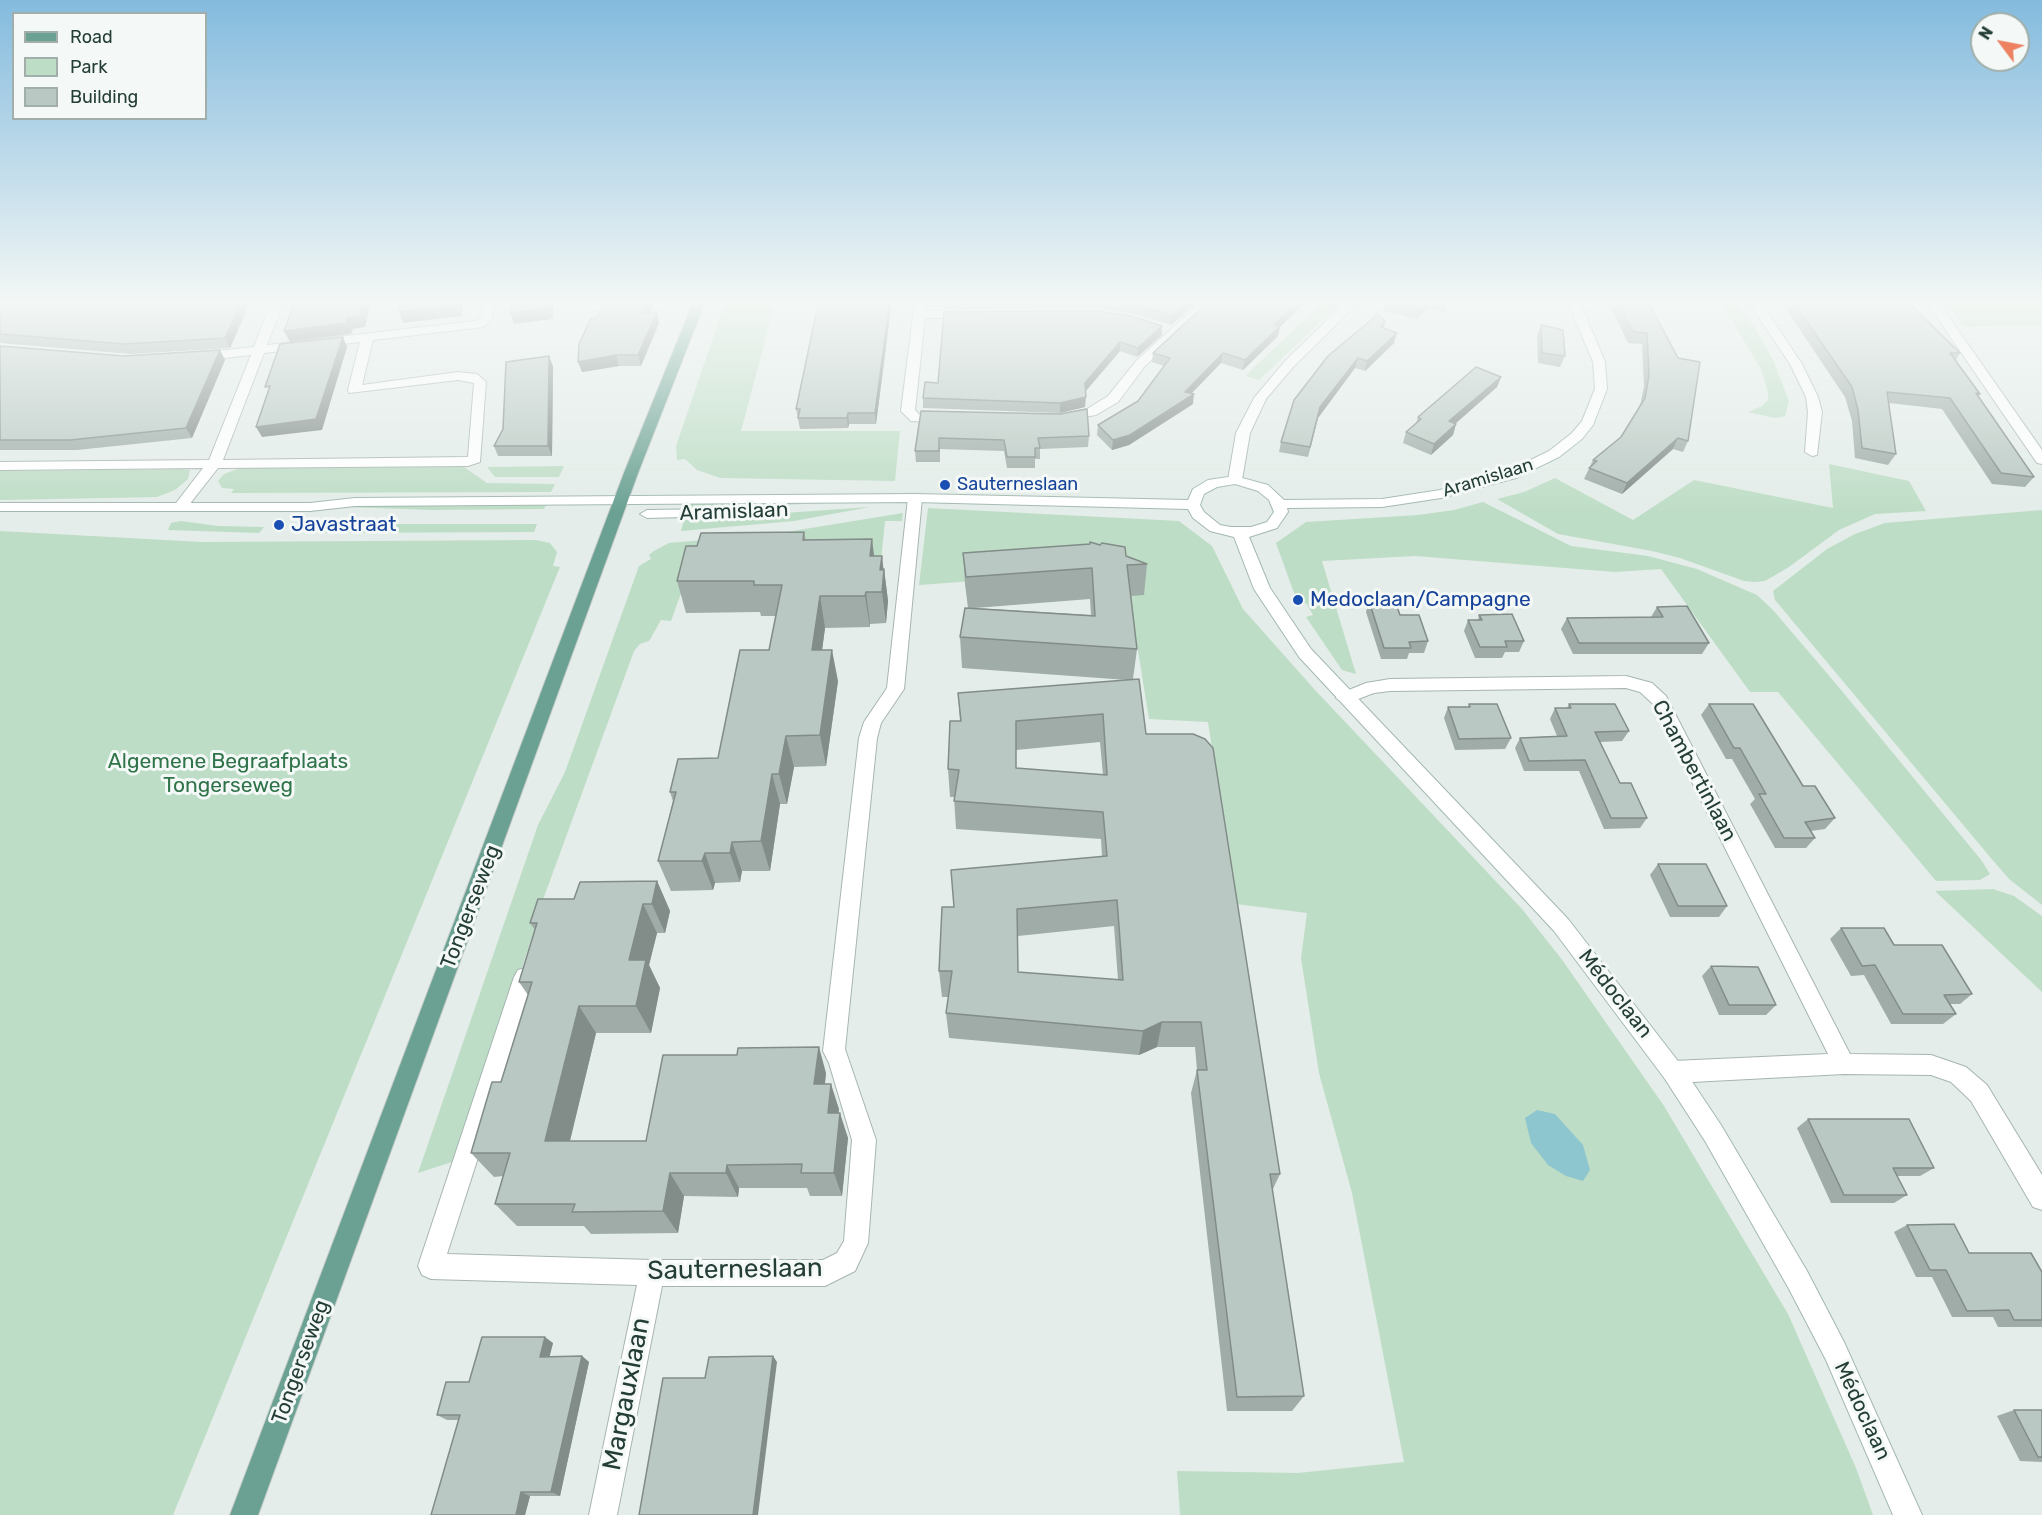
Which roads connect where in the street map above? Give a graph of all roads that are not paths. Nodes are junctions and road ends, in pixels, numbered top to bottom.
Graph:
1 (251, 371) edge
2 (359, 371) edge
3 (672, 371) edge
4 (913, 371) edge
5 (1136, 371) edge
6 (1283, 371) edge
7 (1599, 371) edge
8 (1799, 371) edge
9 (1981, 371) edge
10 (957, 419) edge
11 (1048, 419) edge
12 (1812, 452) dead end
13 (2042, 460) edge
14 (215, 463) junction
15 (0, 466) edge
16 (1234, 480) junction
17 (915, 498) junction
18 (1280, 504) junction
19 (1193, 505) junction
20 (0, 507) edge
21 (180, 507) junction
22 (618, 507) junction
23 (1240, 533) junction
24 (1345, 698) junction
25 (525, 977) edge
26 (1844, 1064) junction
27 (1673, 1072) junction
28 (2042, 1198) edge
29 (652, 1273) junction
30 (244, 1515) edge
31 (603, 1515) edge
32 (1908, 1515) edge

1 - 14 street
2 - 14 street
3 - 22 main road, Tongerseweg
4 - 10 street
5 - 11 street
6 - 16 street
7 - 18 street, Aramislaan
8 - 12 street
9 - 13 street
14 - 15 street
14 - 21 street
16 - 18 street
16 - 19 street
17 - 19 street, Aramislaan
17 - 22 street, Aramislaan
17 - 29 street, Sauterneslaan
18 - 23 street
19 - 23 street
20 - 21 street
21 - 22 street
22 - 30 main road, Tongerseweg
23 - 24 street, Médoclaan
24 - 26 street, Chambertinlaan
24 - 27 street, Médoclaan
25 - 29 street, Sauterneslaan
26 - 27 street
26 - 28 street
27 - 32 street, Médoclaan
29 - 31 street, Margauxlaan

